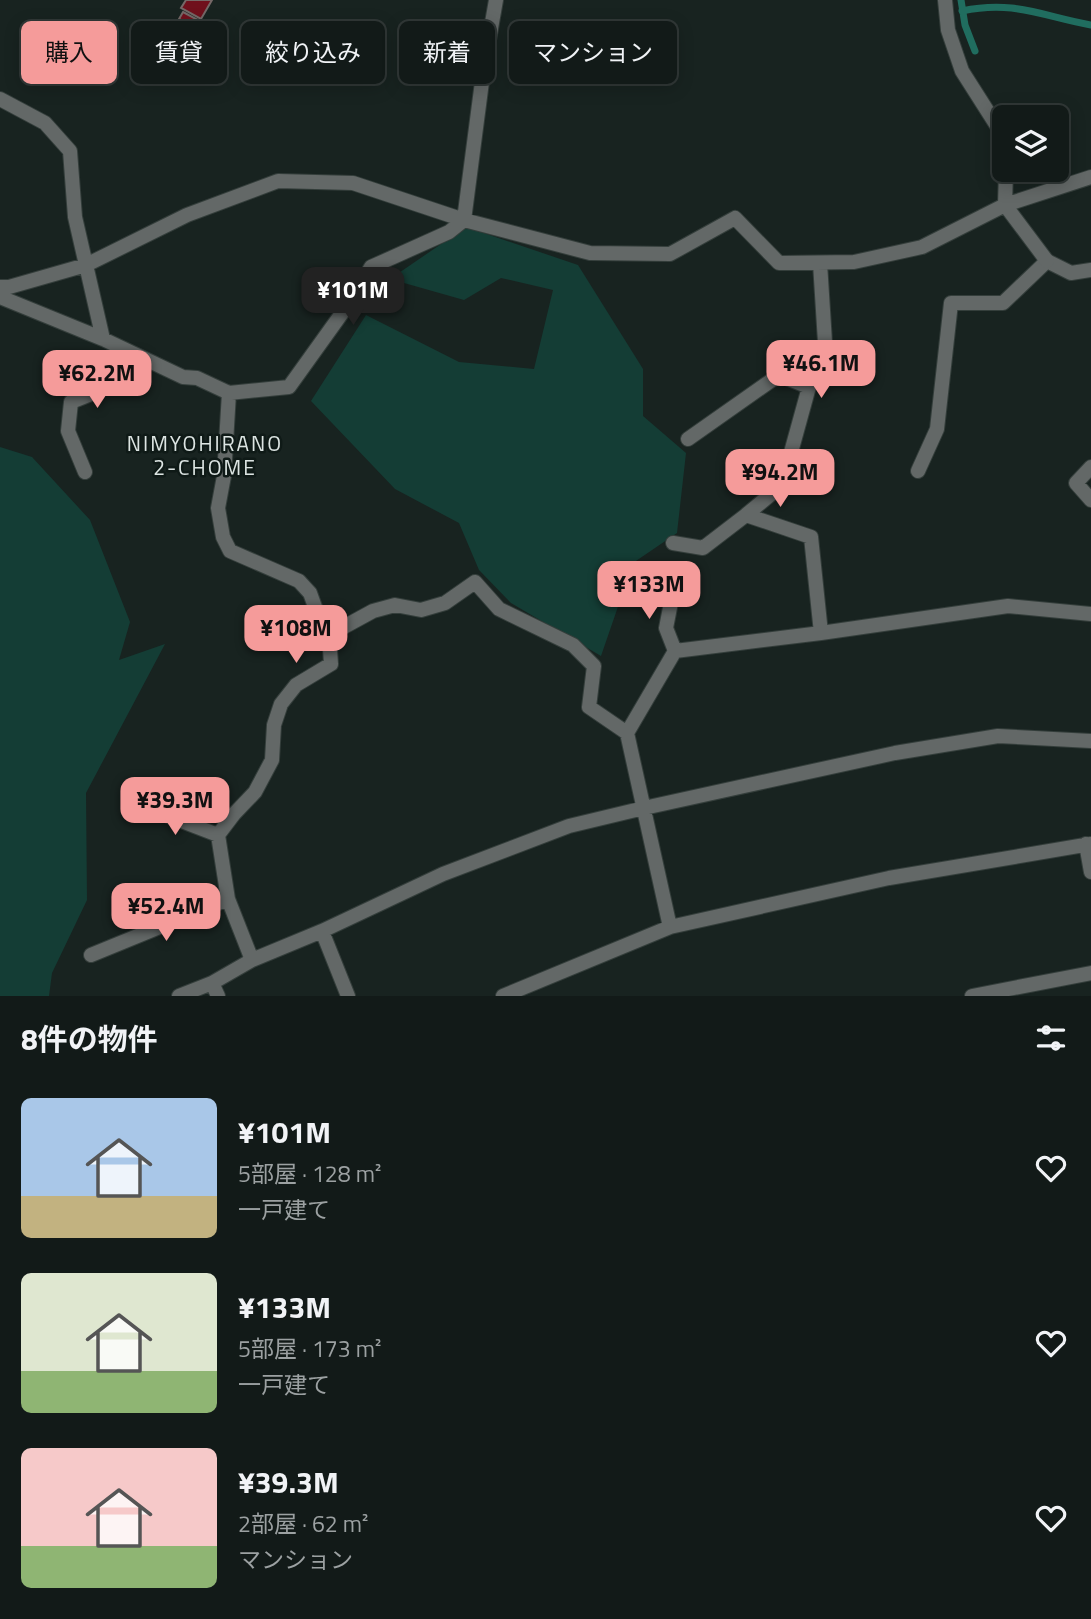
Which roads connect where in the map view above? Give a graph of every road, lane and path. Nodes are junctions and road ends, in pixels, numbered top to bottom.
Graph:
1 (496, 0) edge
2 (946, 0) edge
3 (0, 99) edge
4 (992, 118) edge
5 (1091, 177) edge
6 (1006, 182) edge
7 (1005, 205) junction
8 (464, 220) junction
9 (1047, 261) junction
10 (820, 262) junction
11 (86, 265) junction
12 (1091, 270) edge
13 (0, 287) edge
14 (0, 296) edge
15 (103, 339) junction
16 (121, 348) junction
17 (810, 387) junction
18 (229, 393) junction
19 (688, 439) dead end
20 (1091, 467) edge
21 (918, 471) dead end
22 (85, 472) dead end
23 (1091, 500) edge
24 (746, 515) junction
25 (673, 543) dead end
26 (674, 587) dead end
27 (1091, 614) edge
28 (821, 633) junction
29 (329, 635) junction
30 (675, 651) junction
31 (627, 733) junction
32 (1091, 741) edge
33 (145, 807) dead end
34 (644, 808) junction
35 (218, 835) junction
36 (1088, 844) edge
37 (1091, 872) edge
38 (228, 899) junction
39 (670, 927) junction
40 (321, 931) junction
41 (91, 955) dead end
42 (252, 960) junction
43 (1091, 973) edge
44 (215, 990) edge
45 (178, 996) edge
46 (348, 996) edge
47 (503, 996) edge
48 (972, 996) edge

1 - 8 street
2 - 4 street
3 - 11 street
5 - 7 street
6 - 7 street
7 - 9 street
7 - 10 street
8 - 10 street
8 - 11 street
8 - 18 street
9 - 12 street
9 - 21 street
10 - 17 street
11 - 13 street
11 - 15 street
14 - 15 street
15 - 16 street
16 - 18 street
16 - 22 street
17 - 19 street
17 - 24 street
18 - 29 street
20 - 23 street
24 - 25 street
24 - 28 street
26 - 30 street
27 - 28 street
28 - 30 street
29 - 31 street
29 - 35 street
30 - 31 street
31 - 34 street
32 - 34 street
33 - 35 street
34 - 39 street
34 - 40 street
35 - 38 street
36 - 37 street
36 - 39 street
38 - 41 street
38 - 42 street
39 - 47 street
40 - 42 street
40 - 46 street
42 - 44 street
43 - 48 street
44 - 45 street

